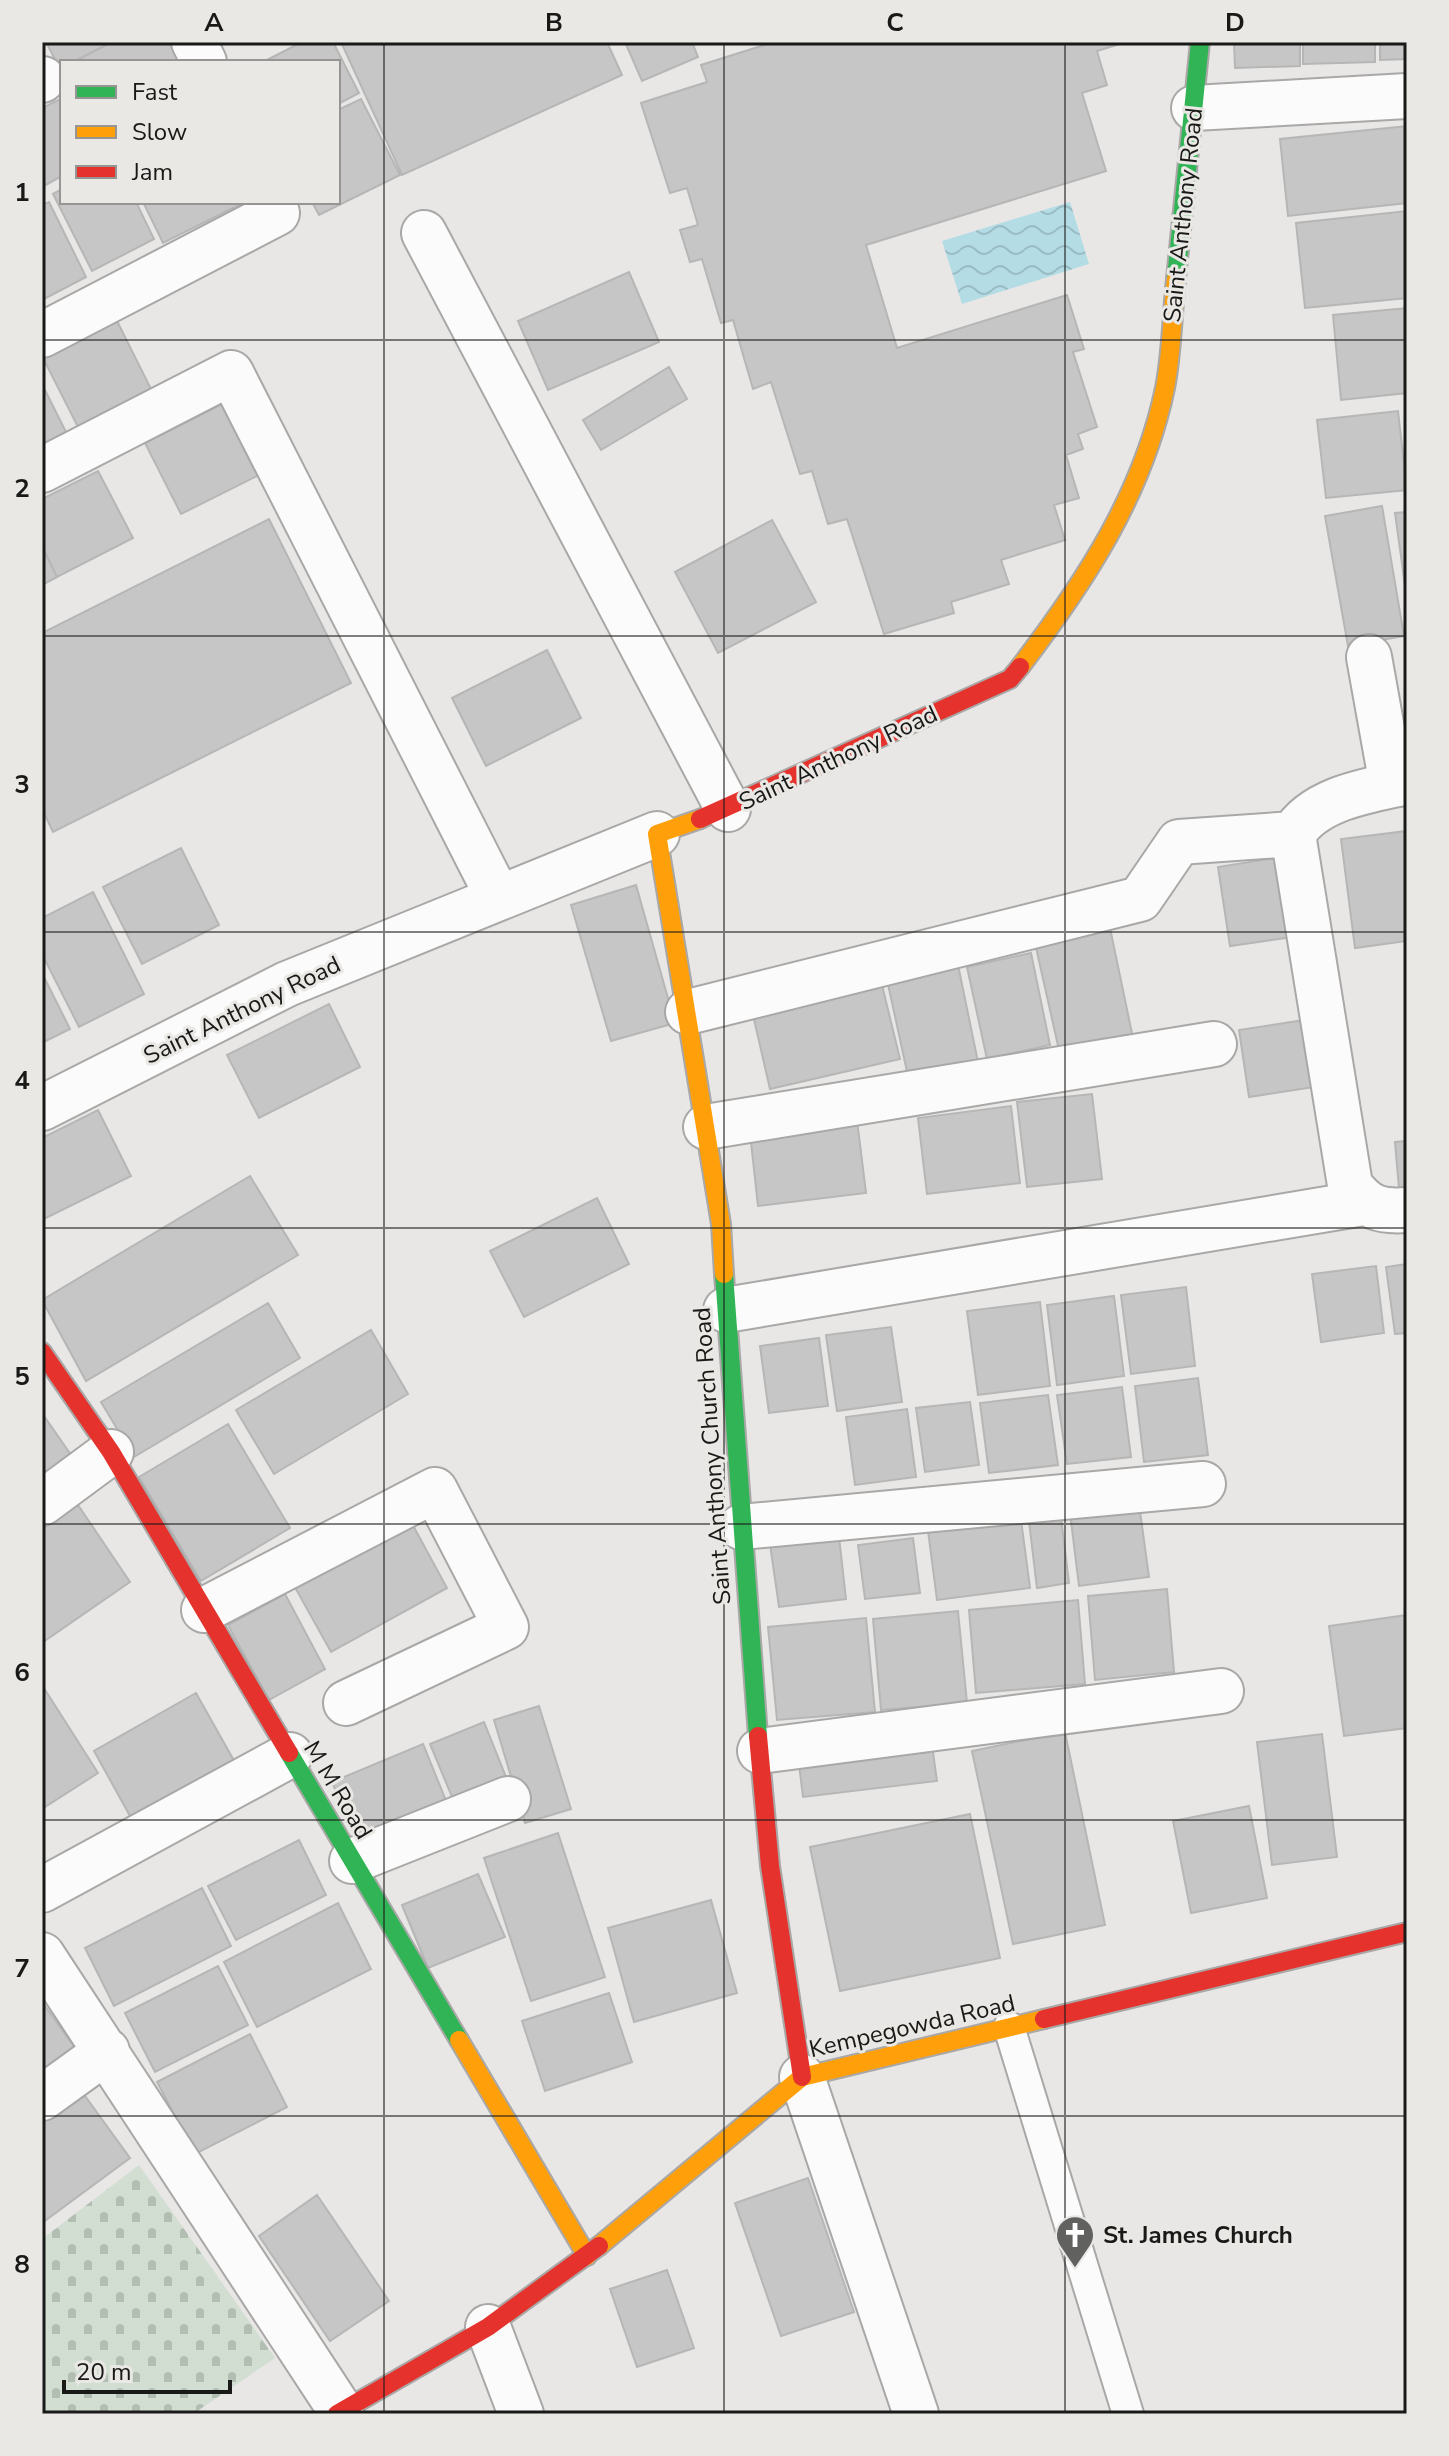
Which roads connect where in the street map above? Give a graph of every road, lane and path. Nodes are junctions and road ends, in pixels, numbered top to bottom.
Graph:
1 (194, 42) edge
2 (1200, 42) edge
3 (203, 60) edge
4 (1407, 96) edge
5 (1194, 108) junction
6 (273, 204) edge
7 (424, 233) dead end
8 (42, 335) edge
9 (42, 470) edge
10 (1369, 657) dead end
11 (1399, 784) edge
12 (728, 809) junction
13 (657, 834) junction
14 (1293, 834) junction
15 (498, 897) junction
16 (688, 1012) junction
17 (1214, 1044) dead end
18 (42, 1108) edge
19 (706, 1127) junction
20 (1363, 1203) junction
21 (1407, 1210) edge
22 (726, 1310) junction
23 (42, 1352) edge
24 (111, 1452) junction
25 (1203, 1484) dead end
26 (42, 1503) edge
27 (741, 1527) junction
28 (204, 1610) junction
29 (1221, 1691) dead end
30 (346, 1703) dead end
31 (760, 1751) junction
32 (290, 1755) junction
33 (508, 1799) dead end
34 (352, 1861) junction
35 (42, 1890) edge
36 (1407, 1932) edge
37 (42, 1955) edge
38 (1009, 2027) junction
39 (107, 2051) junction
40 (802, 2077) junction
41 (42, 2098) edge
42 (587, 2256) junction
43 (488, 2327) junction
44 (339, 2413) edge
45 (521, 2414) edge
46 (916, 2414) edge
47 (1128, 2414) edge

1 - 3 street
2 - 5 street, Saint Anthony Road
4 - 5 street
5 - 12 street, Saint Anthony Road
6 - 8 street
7 - 12 street
9 - 15 street
10 - 11 street
11 - 14 street
12 - 13 street, Saint Anthony Road
13 - 15 street, Saint Anthony Road
13 - 16 street, Saint Anthony Church Road
14 - 16 street
14 - 20 street
15 - 18 street, Saint Anthony Road
16 - 19 street, Saint Anthony Church Road
17 - 19 street
19 - 22 street, Saint Anthony Church Road
20 - 21 street
20 - 22 street
22 - 27 street, Saint Anthony Church Road
23 - 24 street, M M Road
24 - 26 street
24 - 28 street, M M Road
25 - 27 street
27 - 31 street, Saint Anthony Church Road
28 - 30 street
28 - 32 street, M M Road
29 - 31 street
31 - 40 street, Saint Anthony Church Road
32 - 34 street, M M Road
32 - 35 street
33 - 34 street
34 - 42 street, M M Road
36 - 38 street, Kempegowda Road
37 - 39 street
38 - 40 street, Kempegowda Road
38 - 47 lane
39 - 41 street
39 - 44 street
40 - 42 street, Kempegowda Road
40 - 46 street
42 - 43 street, Kempegowda Road
43 - 44 street, Kempegowda Road
43 - 45 street

